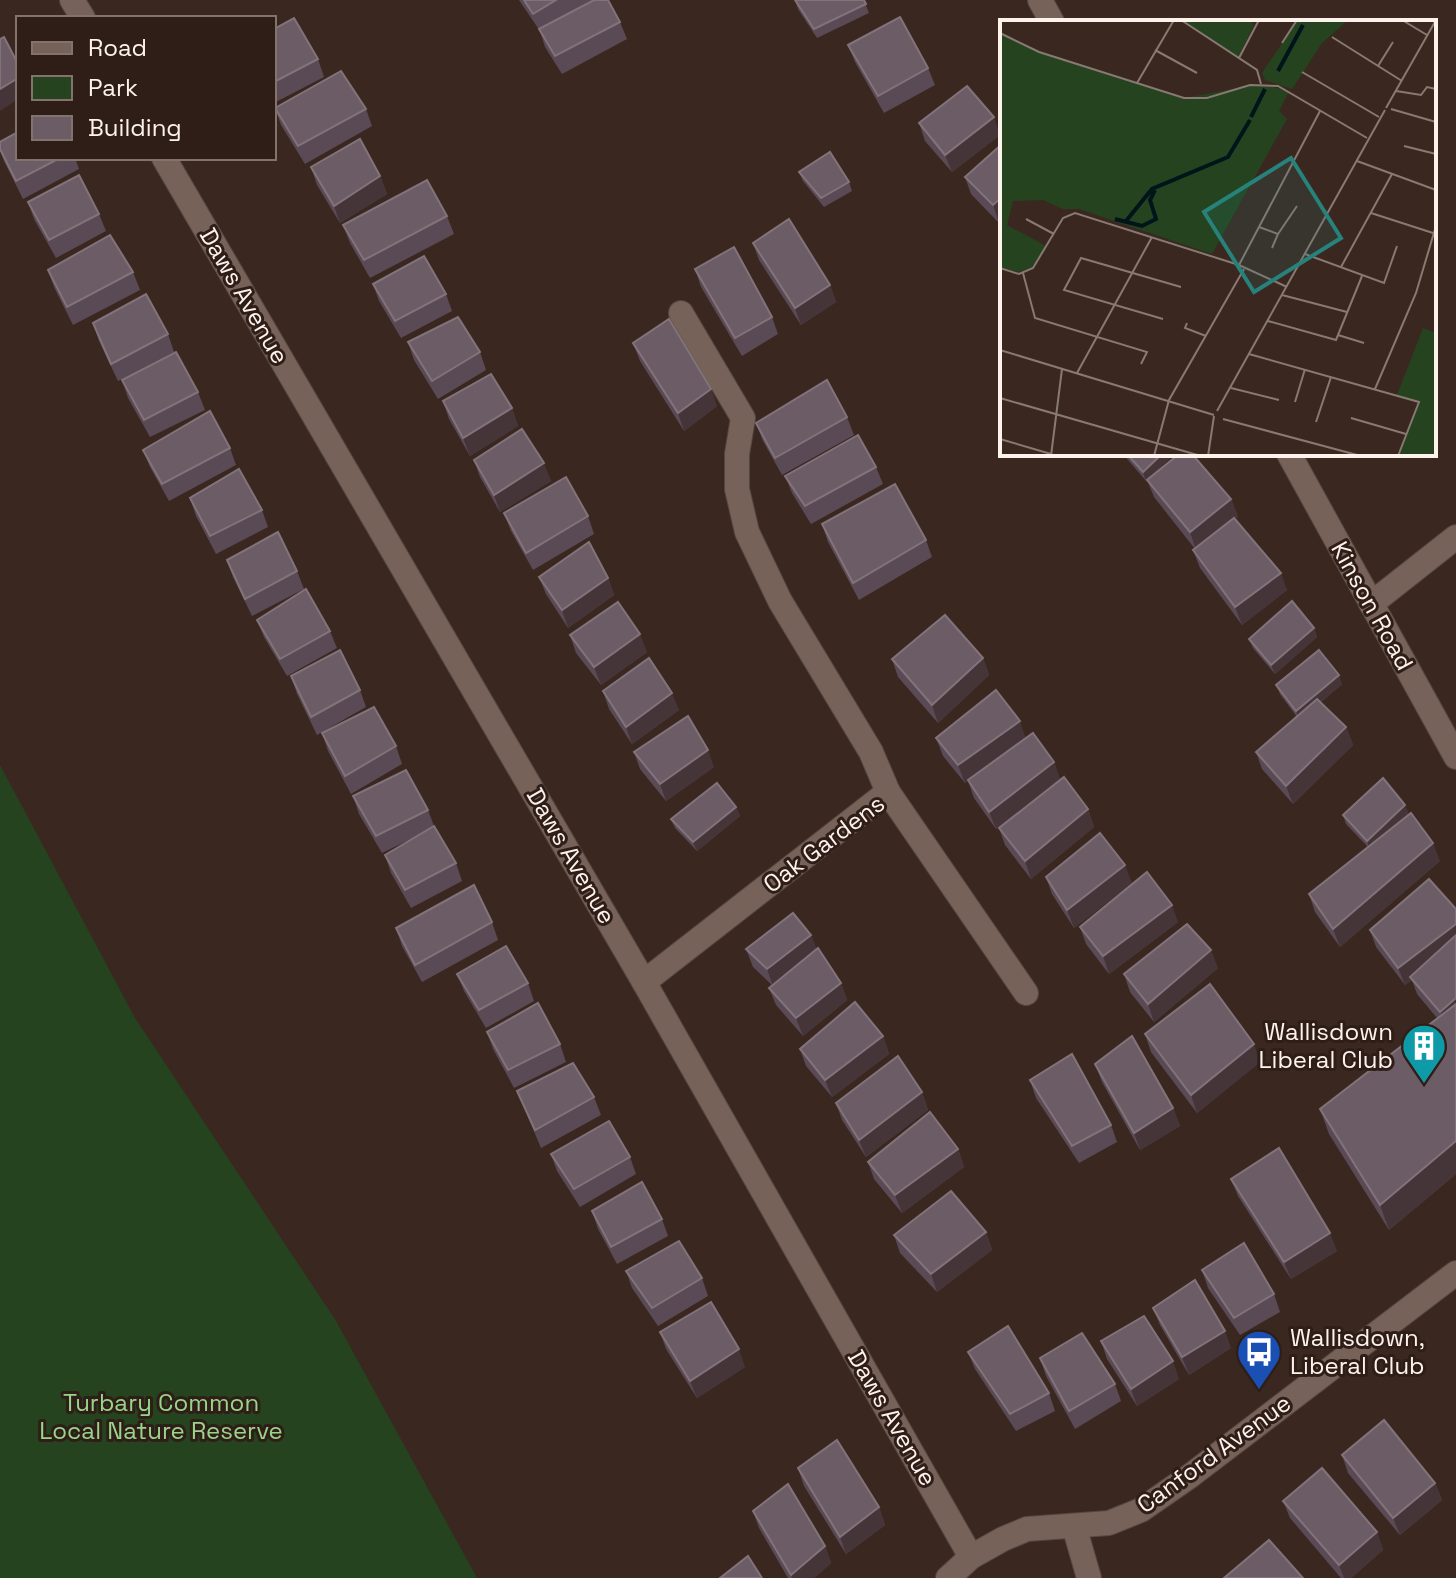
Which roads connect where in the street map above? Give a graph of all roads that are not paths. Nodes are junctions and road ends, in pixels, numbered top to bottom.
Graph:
1 (1040, 0) edge
2 (1051, 20) edge
3 (165, 160) edge
4 (681, 313) dead end
5 (1290, 456) edge
6 (1456, 537) edge
7 (1371, 604) junction
8 (1456, 757) edge
9 (888, 792) junction
10 (644, 982) junction
11 (1026, 993) dead end
12 (1456, 1273) edge
13 (1074, 1526) junction
14 (971, 1557) junction
15 (948, 1578) edge
16 (1089, 1578) edge

1 - 2 street
3 - 10 street, Daws Avenue
4 - 9 street
5 - 7 street, Kinson Road
6 - 7 street
7 - 8 street, Kinson Road
9 - 10 street, Oak Gardens
9 - 11 street, Oak Gardens
10 - 14 street, Daws Avenue
12 - 13 street, Canford Avenue
13 - 14 street, Canford Avenue
13 - 16 street
14 - 15 street, Canford Avenue

